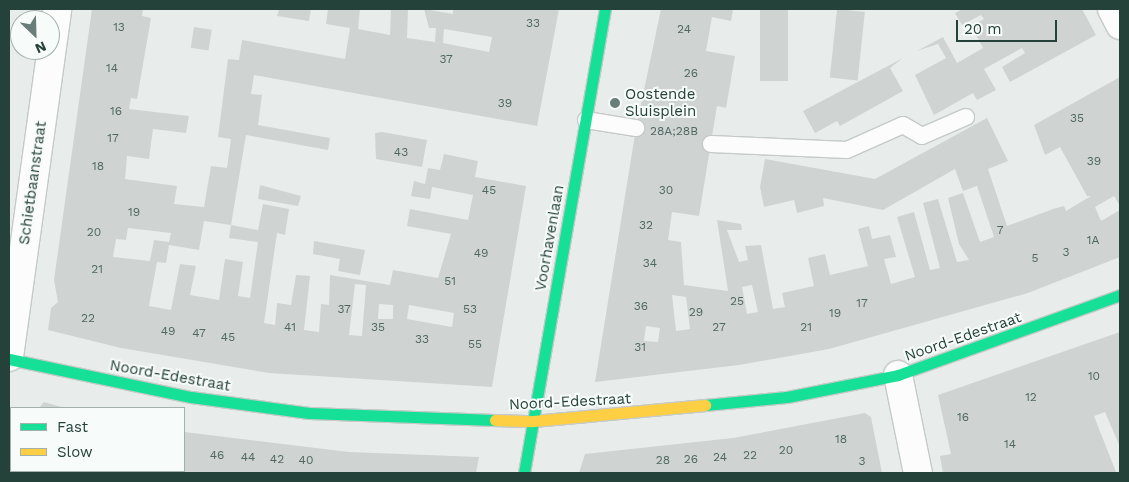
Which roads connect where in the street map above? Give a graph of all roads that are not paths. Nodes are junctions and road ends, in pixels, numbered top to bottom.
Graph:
1 (57, 9) edge
2 (606, 9) edge
3 (1112, 9) edge
4 (1120, 25) edge
5 (966, 117) dead end
6 (586, 120) junction
7 (636, 128) dead end
8 (711, 144) dead end
9 (1120, 295) edge
10 (9, 358) edge
11 (898, 375) junction
12 (533, 421) junction
13 (524, 473) edge
14 (918, 473) edge

1 - 10 street, Schietbaanstraat
2 - 6 street, Voorhavenlaan
3 - 4 street
5 - 8 lane
6 - 7 lane
6 - 12 street, Voorhavenlaan
9 - 11 street, Noord-Edestraat
10 - 12 street, Noord-Edestraat
11 - 12 street, Noord-Edestraat
11 - 14 street
12 - 13 street, Voorhavenlaan

